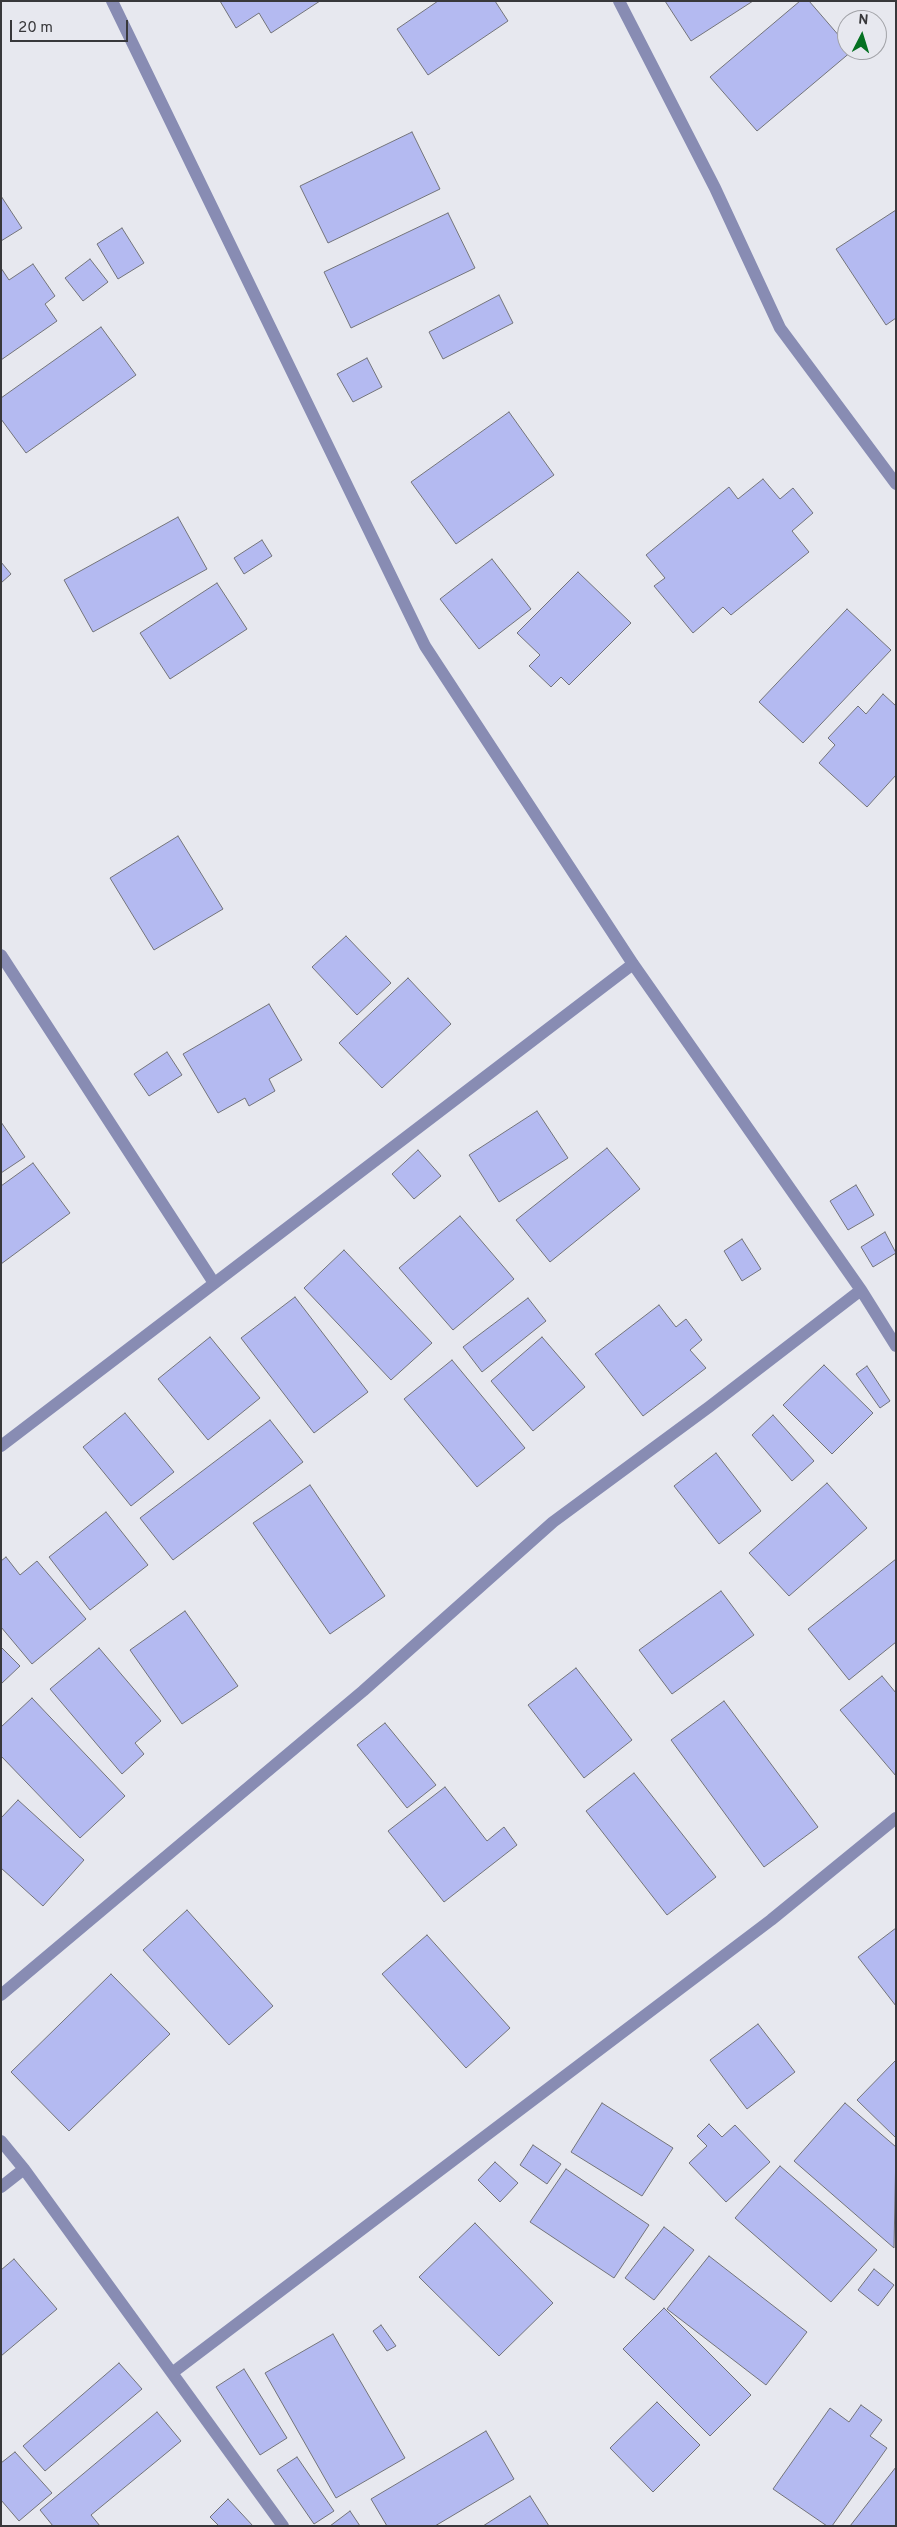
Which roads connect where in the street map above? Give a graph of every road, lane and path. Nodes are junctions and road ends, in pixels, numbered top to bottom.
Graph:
1 (112, 1) edge
2 (619, 1) edge
3 (891, 467) edge
4 (896, 484) edge
5 (1, 956) edge
6 (633, 964) junction
7 (214, 1283) junction
8 (862, 1290) junction
9 (896, 1346) edge
10 (1, 1446) edge
11 (896, 1818) edge
12 (1, 1996) edge
13 (1, 2141) edge
14 (24, 2169) junction
15 (1, 2187) edge
16 (172, 2373) junction
17 (283, 2526) edge

1 - 6 street
2 - 3 street
3 - 4 street
5 - 7 street
6 - 7 street
6 - 8 street
7 - 10 street
8 - 9 street
8 - 12 street
11 - 16 street
13 - 14 street
14 - 15 street
14 - 16 street
16 - 17 street

